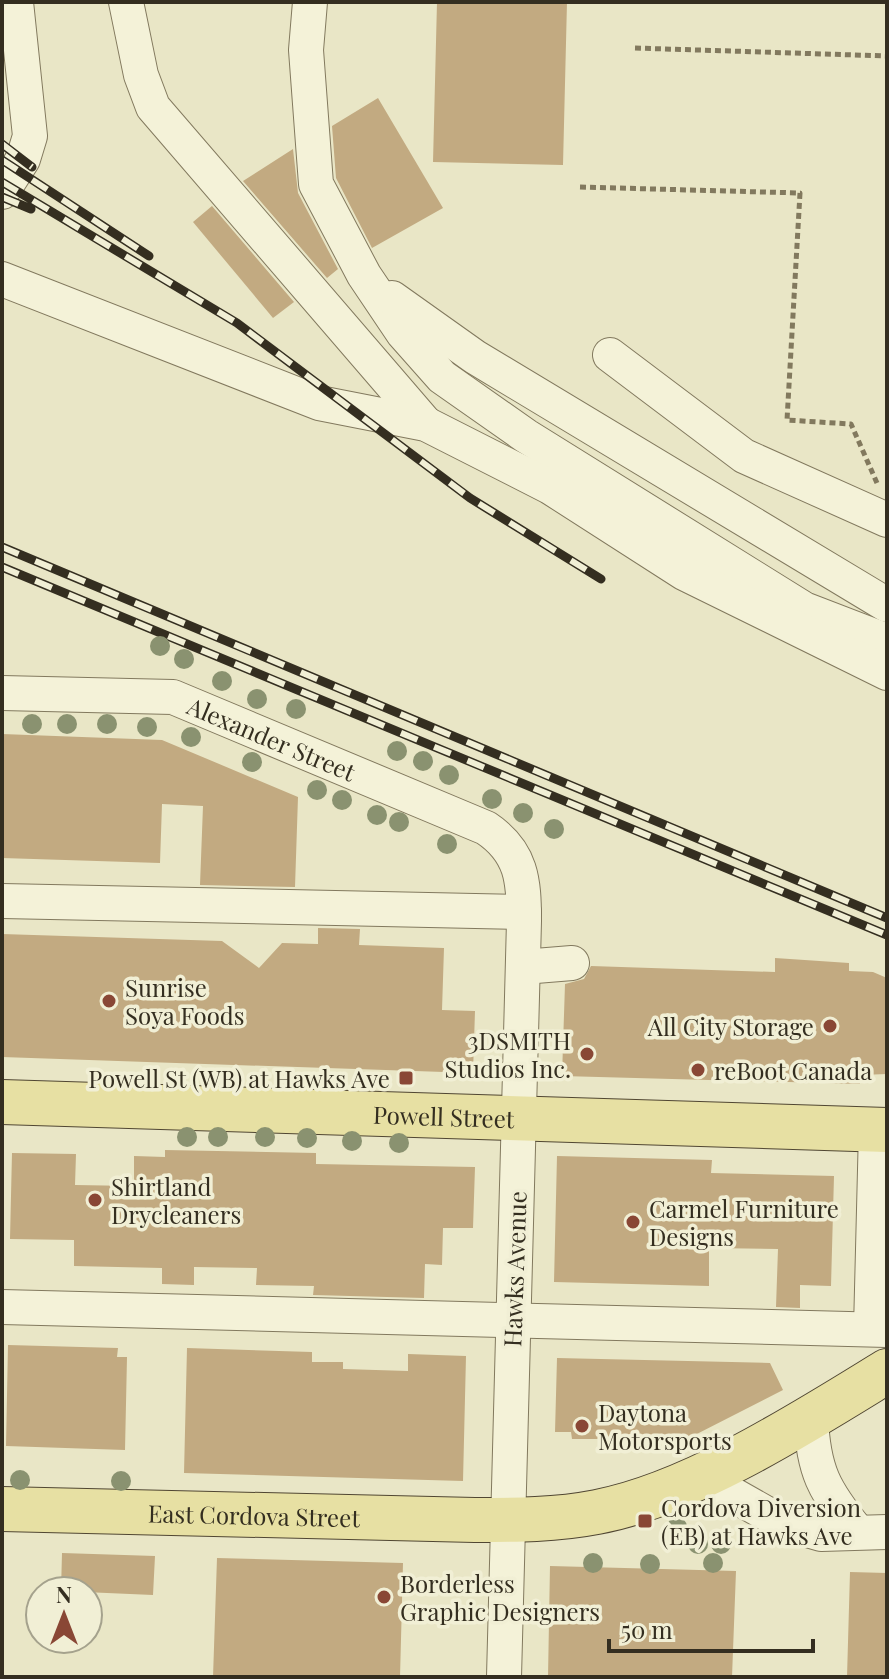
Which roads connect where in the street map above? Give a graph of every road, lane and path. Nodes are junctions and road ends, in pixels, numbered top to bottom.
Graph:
1 (16, 2) edge
2 (126, 2) edge
3 (310, 2) edge
4 (635, 48) dead end
5 (887, 56) edge
6 (13, 63) edge
7 (580, 187) dead end
8 (2, 192) edge
9 (364, 275) junction
10 (2, 279) edge
11 (416, 319) junction
12 (610, 355) dead end
13 (426, 424) junction
14 (877, 484) dead end
15 (887, 520) edge
16 (887, 581) edge
17 (887, 605) edge
18 (887, 624) edge
19 (887, 641) edge
20 (887, 673) edge
21 (2, 693) edge
22 (518, 861) joint
23 (2, 901) edge
24 (524, 912) junction
25 (572, 963) dead end
26 (523, 967) junction
27 (2, 1102) edge
28 (518, 1117) junction
29 (882, 1130) edge
30 (881, 1194) edge
31 (880, 1287) edge
32 (2, 1307) edge
33 (513, 1319) junction
34 (879, 1330) edge
35 (887, 1371) edge
36 (811, 1418) junction
37 (700, 1476) junction
38 (2, 1509) edge
39 (507, 1520) junction
40 (872, 1532) edge
41 (504, 1677) edge

1 - 6 street
2 - 13 street
3 - 9 street
4 - 5 path
6 - 8 street
7 - 14 path
9 - 11 street
9 - 16 street
9 - 19 street
10 - 13 street
11 - 17 street
11 - 18 street
12 - 15 street
13 - 20 street
21 - 22 street, Alexander Street
22 - 24 street, Hawks Avenue
23 - 24 street
24 - 26 street, Hawks Avenue
25 - 26 street
26 - 28 street, Hawks Avenue
27 - 28 main road, Powell Street
28 - 29 main road, Powell Street
28 - 33 street, Hawks Avenue
29 - 30 street
30 - 31 street
31 - 34 street
32 - 33 street
33 - 34 street
33 - 39 street, Hawks Avenue
35 - 36 main road, East Cordova Street
36 - 37 main road, East Cordova Street
36 - 40 street
37 - 39 main road, East Cordova Street
37 - 40 street
38 - 39 main road, East Cordova Street
39 - 41 street, Hawks Avenue

